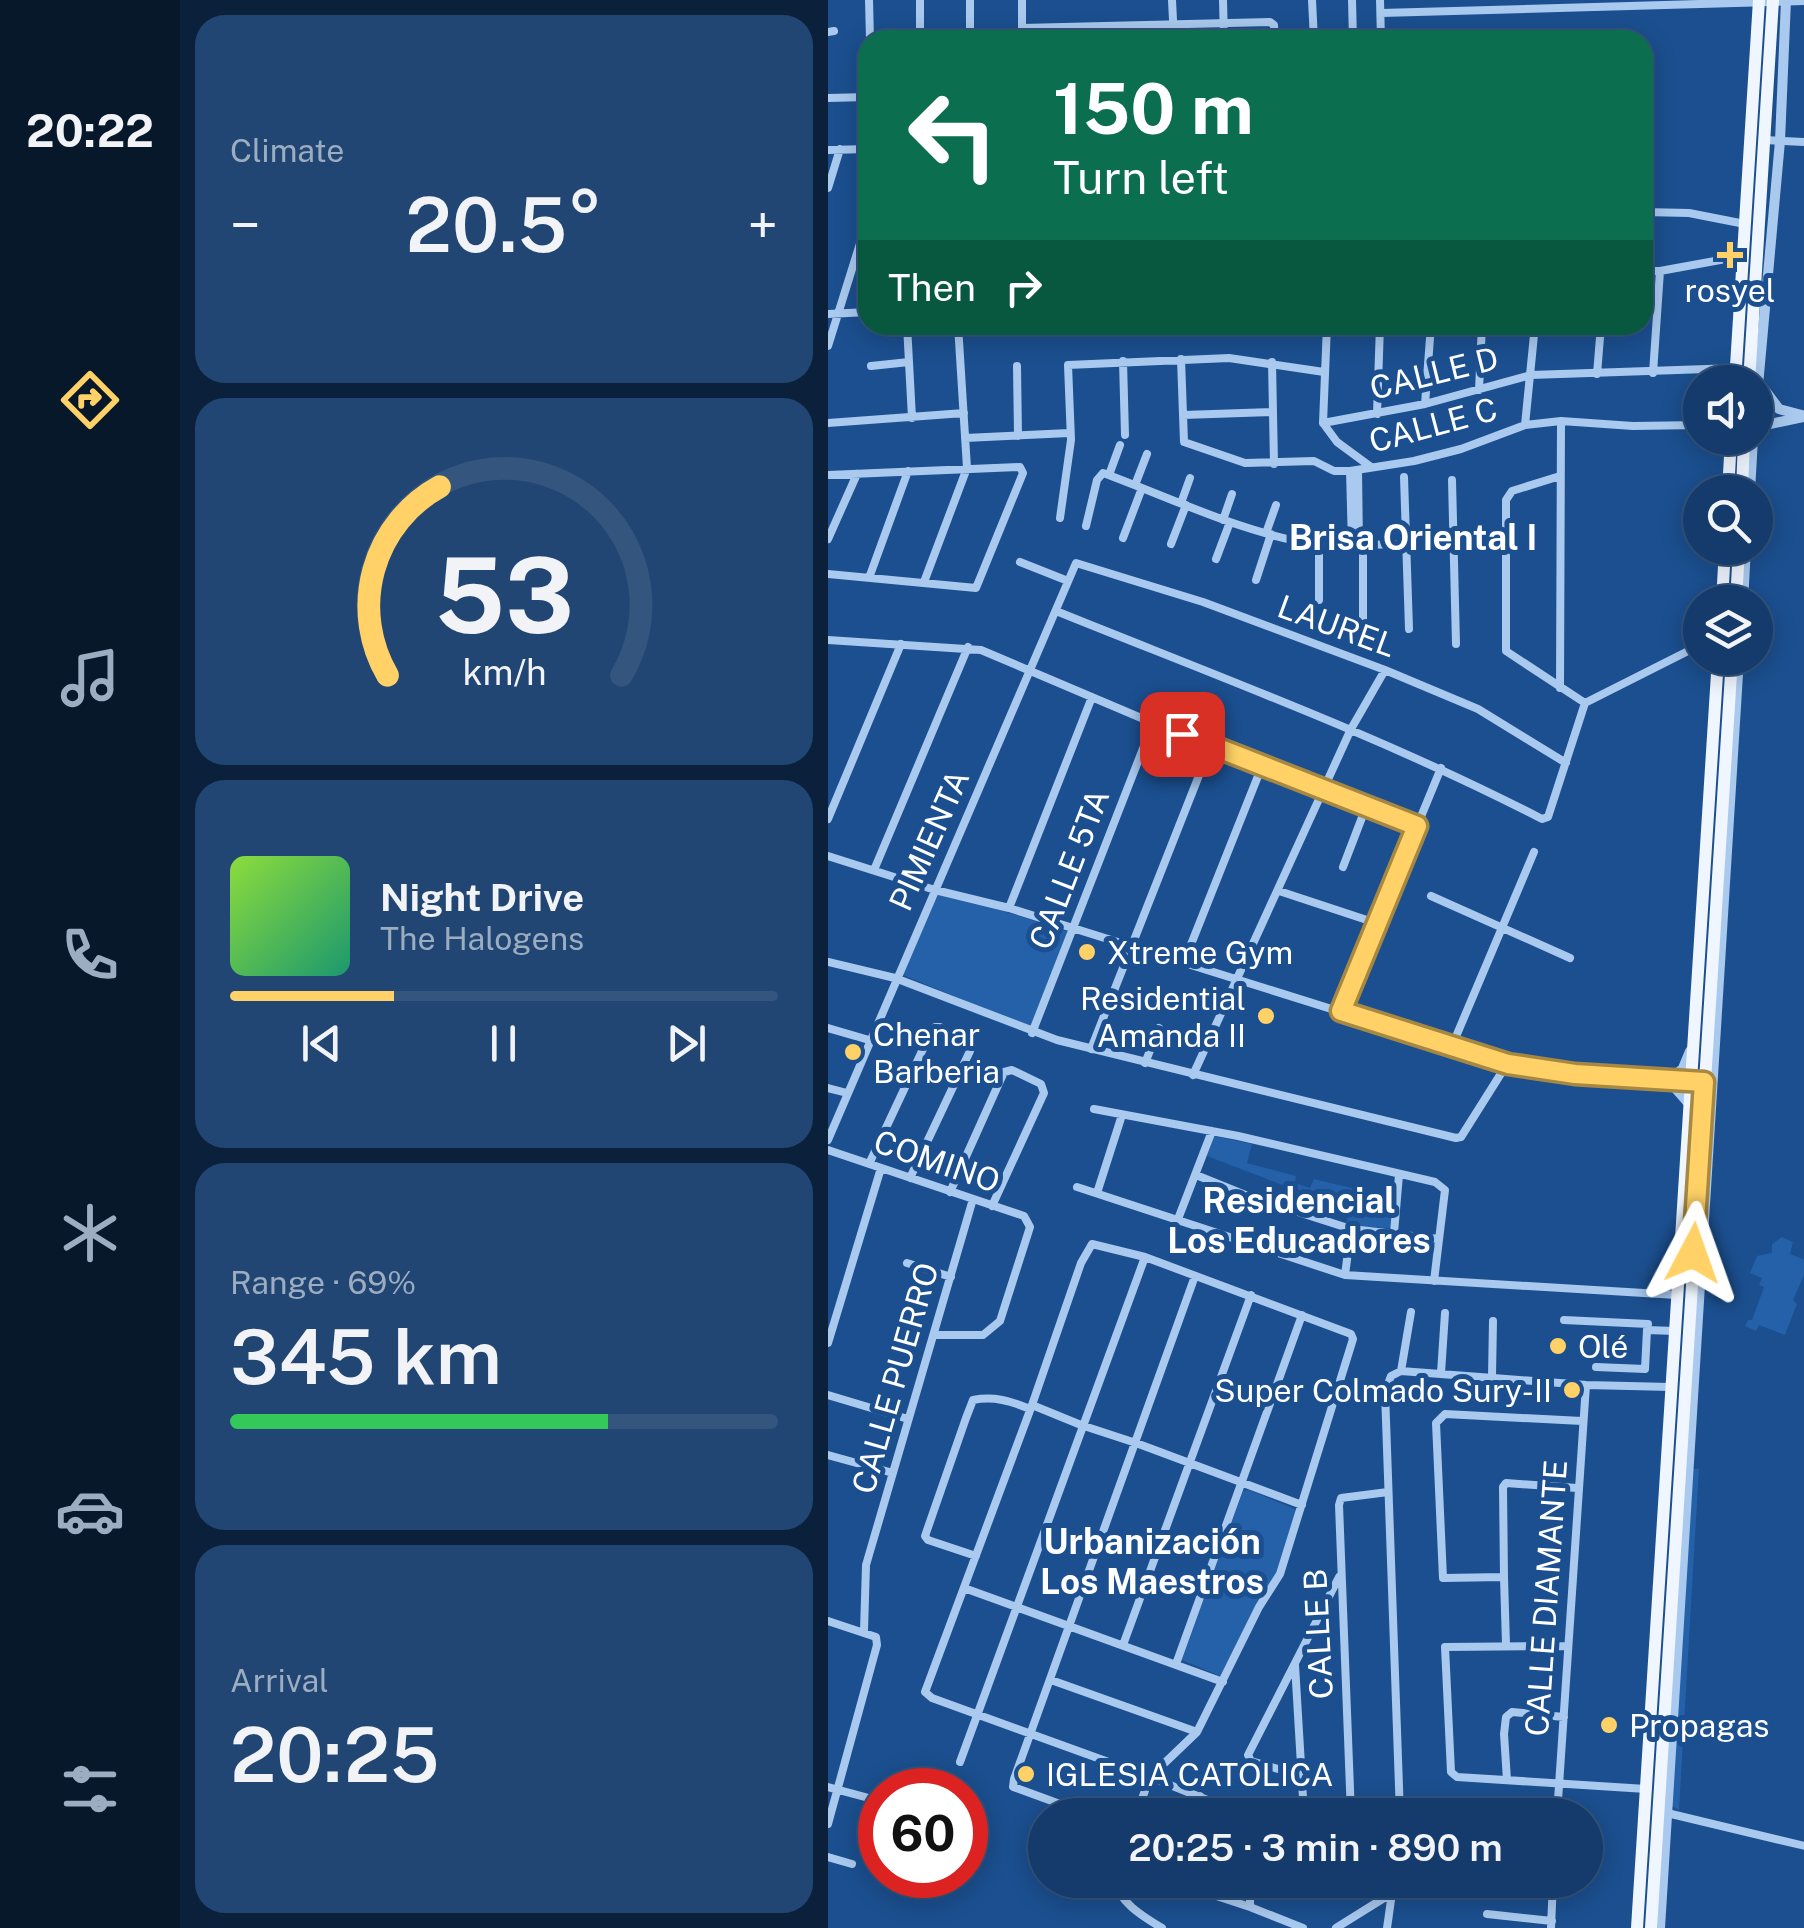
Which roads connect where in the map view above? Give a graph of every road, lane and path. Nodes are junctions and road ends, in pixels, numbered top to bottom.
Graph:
1 (870, 0) edge
2 (920, 0) edge
3 (970, 0) edge
4 (1022, 0) edge
5 (1172, 0) edge
6 (1223, 0) edge
7 (1312, 0) edge
8 (1352, 0) edge
9 (1380, 0) edge
10 (1786, 0) edge
11 (1743, 1) edge
12 (1766, 1) edge
13 (1804, 1) edge
14 (1381, 12) junction
15 (1223, 24) junction
16 (1173, 26) junction
17 (1022, 28) joint
18 (870, 30) edge
19 (920, 30) edge
20 (970, 30) edge
21 (1173, 30) edge
22 (1223, 30) edge
23 (1273, 30) edge
24 (1314, 30) edge
25 (1353, 30) edge
26 (1381, 30) edge
27 (858, 97) edge
28 (828, 98) edge
29 (1764, 140) junction
30 (1780, 141) junction
31 (1804, 142) edge
32 (840, 149) junction
33 (858, 149) edge
34 (828, 150) edge
35 (828, 188) edge
36 (1653, 212) edge
37 (1745, 224) junction
38 (858, 245) edge
39 (1744, 255) junction
40 (1653, 271) edge
41 (1660, 271) junction
42 (858, 312) edge
43 (833, 313) edge
44 (908, 335) edge
45 (959, 335) edge
46 (1326, 335) edge
47 (1380, 335) edge
48 (1430, 335) edge
49 (1482, 335) edge
50 (1533, 335) edge
51 (1600, 335) edge
52 (828, 346) edge
53 (1182, 359) junction
54 (1124, 361) junction
55 (909, 362) junction
56 (1272, 362) junction
57 (1737, 365) edge
58 (1754, 365) edge
59 (1755, 365) edge
60 (870, 366) dead end
61 (1016, 366) dead end
62 (1324, 372) junction
63 (1653, 373) junction
64 (1597, 374) junction
65 (1683, 374) edge
66 (1531, 375) junction
67 (1480, 390) junction
68 (1773, 403) edge
69 (1425, 404) junction
70 (1272, 412) junction
71 (964, 413) junction
72 (1183, 414) junction
73 (1377, 414) junction
74 (1804, 416) edge
75 (912, 418) junction
76 (1561, 420) junction
77 (828, 423) edge
78 (1323, 423) junction
79 (1773, 423) edge
80 (1683, 425) edge
81 (1525, 426) junction
82 (1069, 432) junction
83 (1018, 436) junction
84 (1125, 436) dead end
85 (965, 438) junction
86 (1120, 445) dead end
87 (1147, 454) dead end
88 (1274, 464) junction
89 (967, 468) junction
90 (1371, 468) junction
91 (908, 471) junction
92 (1354, 471) junction
93 (856, 474) junction
94 (828, 475) edge
95 (1109, 475) junction
96 (1560, 476) junction
97 (1404, 477) dead end
98 (1190, 478) dead end
99 (1452, 480) dead end
100 (1139, 486) junction
101 (1232, 494) dead end
102 (1183, 504) junction
103 (1276, 505) dead end
104 (1060, 518) dead end
105 (1226, 521) junction
106 (831, 524) edge
107 (1086, 526) dead end
108 (1269, 534) junction
109 (1124, 538) dead end
110 (828, 539) edge
111 (1171, 544) dead end
112 (1406, 544) junction
113 (1454, 544) junction
114 (1319, 545) junction
115 (1358, 545) junction
116 (1216, 559) dead end
117 (1020, 562) dead end
118 (1078, 562) joint
119 (828, 574) edge
120 (868, 578) junction
121 (1256, 580) dead end
122 (1068, 581) junction
123 (924, 582) junction
124 (1318, 600) dead end
125 (1056, 611) junction
126 (1363, 622) dead end
127 (1409, 628) dead end
128 (831, 640) edge
129 (901, 644) junction
130 (1456, 644) dead end
131 (968, 647) junction
132 (828, 654) edge
133 (1683, 654) edge
134 (1385, 670) junction
135 (1030, 671) junction
136 (1717, 675) edge
137 (1734, 675) edge
138 (1735, 675) edge
139 (1560, 688) junction
140 (1092, 697) junction
141 (1585, 703) junction
142 (1153, 723) junction
143 (1351, 729) junction
144 (1210, 745) junction
145 (1566, 763) junction
146 (1262, 766) junction
147 (1442, 768) junction
148 (1323, 790) junction
149 (1366, 806) junction
150 (828, 819) edge
151 (1417, 826) junction
152 (1534, 852) dead end
153 (828, 856) edge
154 (1344, 866) dead end
155 (874, 870) junction
156 (935, 890) junction
157 (1278, 891) junction
158 (1431, 896) dead end
159 (1008, 908) junction
160 (1376, 923) junction
161 (1500, 926) junction
162 (1073, 928) junction
163 (1134, 947) junction
164 (1570, 958) dead end
165 (828, 962) edge
166 (1184, 962) junction
167 (896, 978) junction
168 (1237, 979) junction
169 (1341, 1011) junction
170 (828, 1028) edge
171 (1160, 1028) dead end
172 (1032, 1032) junction
173 (1693, 1038) junction
174 (869, 1040) junction
175 (1452, 1046) junction
176 (1092, 1049) junction
177 (1145, 1062) junction
178 (1508, 1064) junction
179 (1193, 1074) junction
180 (1666, 1080) junction
181 (1697, 1081) junction
182 (828, 1088) edge
183 (848, 1093) junction
184 (1688, 1104) junction
185 (1094, 1109) dead end
186 (1122, 1115) junction
187 (1212, 1131) junction
188 (828, 1140) edge
189 (828, 1150) edge
190 (869, 1164) junction
191 (880, 1168) junction
192 (1196, 1174) junction
193 (1399, 1175) junction
194 (910, 1178) junction
195 (1077, 1187) dead end
196 (950, 1192) junction
197 (1097, 1193) junction
198 (973, 1199) junction
199 (992, 1206) junction
200 (1178, 1219) junction
201 (1350, 1228) junction
202 (1394, 1233) junction
203 (1440, 1239) junction
204 (1145, 1256) junction
205 (908, 1263) dead end
206 (1345, 1274) junction
207 (1195, 1276) junction
208 (951, 1277) junction
209 (1434, 1281) junction
210 (1252, 1295) junction
211 (1677, 1296) junction
212 (1411, 1312) dead end
213 (1302, 1314) junction
214 (1445, 1314) dead end
215 (1564, 1320) dead end
216 (1493, 1321) dead end
217 (1648, 1330) junction
218 (1675, 1331) junction
219 (934, 1336) junction
220 (828, 1343) edge
221 (1596, 1367) dead end
222 (1402, 1371) junction
223 (1441, 1373) junction
224 (1492, 1376) junction
225 (1586, 1385) junction
226 (1671, 1387) junction
227 (828, 1395) edge
228 (1031, 1407) junction
229 (908, 1419) junction
230 (1582, 1422) junction
231 (1081, 1426) junction
232 (1136, 1442) junction
233 (828, 1455) edge
234 (1190, 1462) junction
235 (892, 1473) junction
236 (1242, 1482) junction
237 (1577, 1488) junction
238 (1388, 1492) junction
239 (1302, 1505) junction
240 (976, 1556) junction
241 (1340, 1575) junction
242 (1504, 1578) junction
243 (964, 1588) junction
244 (1016, 1606) junction
245 (828, 1621) edge
246 (1070, 1626) junction
247 (864, 1632) junction
248 (1123, 1645) junction
249 (1506, 1645) junction
250 (1567, 1646) junction
251 (1295, 1661) junction
252 (1176, 1664) junction
253 (1050, 1680) junction
254 (1223, 1682) junction
255 (978, 1714) junction
256 (1564, 1717) junction
257 (1197, 1732) junction
258 (1032, 1733) junction
259 (960, 1762) dead end
260 (1150, 1776) junction
261 (1302, 1776) junction
262 (1507, 1780) junction
263 (1559, 1783) junction
264 (833, 1788) edge
265 (1646, 1789) junction
266 (858, 1795) edge
267 (1200, 1796) joint
268 (1043, 1798) edge
269 (1142, 1798) edge
270 (1205, 1798) edge
271 (1303, 1798) edge
272 (1350, 1798) edge
273 (1399, 1798) edge
274 (1558, 1798) edge
275 (1668, 1813) junction
276 (828, 1824) edge
277 (1804, 1846) edge
278 (828, 1856) edge
279 (852, 1864) dead end
280 (1122, 1898) edge
281 (1224, 1898) edge
282 (1250, 1898) edge
283 (1553, 1898) edge
284 (1250, 1906) junction
285 (1487, 1914) dead end
286 (1552, 1925) edge
287 (1162, 1928) edge
288 (1302, 1928) edge
289 (1336, 1928) edge
290 (1387, 1928) edge
291 (1637, 1928) edge
292 (1652, 1928) edge
293 (1660, 1928) edge

1 - 18 street
2 - 19 street
3 - 20 street
4 - 17 street
5 - 16 street
6 - 15 street
7 - 24 street
8 - 25 street
9 - 14 street
10 - 12 street
10 - 13 street
10 - 30 street
11 - 12 street
11 - 14 street
12 - 29 main road
12 - 37 main road
14 - 26 street
15 - 16 street
15 - 22 street
15 - 23 street
16 - 17 street
16 - 21 street
27 - 28 street
29 - 30 street
29 - 58 main road
30 - 31 street
30 - 59 street
32 - 33 street
32 - 34 street
32 - 35 street
36 - 37 street
37 - 39 main road
38 - 43 street
39 - 41 street
39 - 57 main road
40 - 41 street
41 - 63 street
42 - 43 street
43 - 52 street
44 - 55 street
45 - 71 street
46 - 62 street
47 - 73 street
48 - 69 street
49 - 67 street
50 - 66 street
51 - 64 street
53 - 54 street
53 - 56 street
53 - 72 street
54 - 82 street
54 - 84 street
55 - 60 street
55 - 75 street
56 - 62 street
56 - 70 street
61 - 83 street
62 - 78 street
63 - 64 street, CALLE D
63 - 65 street, CALLE D
64 - 66 street, CALLE D
66 - 67 street, CALLE D
66 - 81 street
67 - 69 street, CALLE D
68 - 74 street
69 - 73 street, CALLE D
70 - 72 street
70 - 88 street
71 - 75 street
71 - 85 street
72 - 88 street, CALLE C
73 - 78 street, CALLE D
74 - 79 street
75 - 77 street
76 - 80 street, CALLE C
76 - 81 street, CALLE C
76 - 96 street
78 - 90 street
81 - 90 street, CALLE C
82 - 83 street
82 - 104 street
83 - 85 street
85 - 89 street
86 - 95 street
87 - 100 street
88 - 92 street, CALLE C
89 - 91 street
89 - 123 street
89 - 123 street
90 - 92 street, CALLE C
91 - 93 street
91 - 120 street
92 - 115 street
93 - 94 street
93 - 106 street
95 - 100 street
95 - 107 street
96 - 139 street
96 - 139 street
97 - 112 street
98 - 102 street
99 - 113 street
100 - 102 street
100 - 109 street
101 - 105 street
102 - 105 street
102 - 111 street
103 - 108 street
105 - 108 street
105 - 116 street
106 - 110 street
108 - 114 street
108 - 121 street
112 - 113 street
112 - 115 street
112 - 127 street
113 - 130 street
114 - 115 street
114 - 124 street
115 - 126 street
117 - 122 street
118 - 122 street, PIMIENTA
118 - 134 street, LAUREL
119 - 120 street
120 - 123 street
122 - 125 street, PIMIENTA
125 - 135 street, PIMIENTA
125 - 143 street
128 - 129 street
128 - 132 street
129 - 131 street
129 - 150 street
131 - 135 street
131 - 155 street
133 - 141 street
134 - 143 street
134 - 145 street, LAUREL
135 - 140 street
135 - 156 street, PIMIENTA
136 - 173 main road
137 - 181 main road
138 - 275 street
139 - 141 street
140 - 142 street
140 - 159 street
141 - 145 street
142 - 144 street
142 - 162 street, CALLE 5TA
143 - 147 street
143 - 148 street
144 - 146 street
144 - 163 street
145 - 147 street
146 - 148 street
146 - 166 street
147 - 151 street
148 - 149 street
148 - 157 street
149 - 151 street
149 - 154 street
151 - 160 street
152 - 161 street
153 - 155 street
155 - 156 street
156 - 159 street
156 - 167 street, PIMIENTA
157 - 160 street
157 - 168 street
158 - 161 street
159 - 162 street
160 - 169 street
161 - 164 street
161 - 175 street
162 - 163 street
162 - 172 street, CALLE 5TA
163 - 166 street
163 - 176 street
165 - 167 street
166 - 168 street
167 - 172 street
167 - 174 street, PIMIENTA
168 - 169 street
168 - 179 street
169 - 175 street
170 - 174 street
171 - 177 street
172 - 176 street
173 - 180 street
173 - 181 main road
174 - 183 street, PIMIENTA
175 - 178 street
176 - 177 street
177 - 179 street
178 - 179 street
178 - 180 street
180 - 181 street
180 - 184 street
181 - 184 main road
181 - 292 main road
182 - 183 street
183 - 188 street, PIMIENTA
184 - 211 main road
185 - 186 street
186 - 187 street
186 - 197 street
187 - 192 street
187 - 193 street
189 - 190 street, COMINO
190 - 191 street, COMINO
190 - 194 street
191 - 194 street, COMINO
191 - 220 street
192 - 200 street
192 - 201 street
193 - 202 street
193 - 203 street
194 - 196 street, COMINO
195 - 197 street
196 - 198 street, COMINO
196 - 199 street
197 - 200 street
198 - 199 street, COMINO
198 - 208 street, CALLE PUERRO
199 - 219 street, COMINO
200 - 206 street
201 - 202 street
201 - 206 street
202 - 203 street
203 - 209 street
204 - 207 street
204 - 228 street
204 - 231 street
205 - 208 street
206 - 209 street
207 - 210 street
207 - 232 street
208 - 219 street, CALLE PUERRO
209 - 211 street
210 - 213 street
210 - 234 street
211 - 218 main road
212 - 222 street
213 - 236 street
213 - 239 street
214 - 223 street
215 - 217 street
216 - 224 street
217 - 218 street
217 - 221 street
218 - 226 main road
219 - 229 street, CALLE PUERRO
222 - 223 street
222 - 238 street
223 - 224 street
224 - 225 street
225 - 226 street
225 - 230 street, CALLE DIAMANTE
226 - 265 main road
227 - 229 street
228 - 231 street
228 - 240 street
228 - 240 street
229 - 235 street, CALLE PUERRO
230 - 237 street, CALLE DIAMANTE
230 - 242 street
231 - 232 street
231 - 244 street
232 - 234 street
232 - 246 street
233 - 235 street
234 - 236 street
234 - 248 street
235 - 247 street, CALLE PUERRO
236 - 239 street
236 - 252 street
237 - 242 street
237 - 250 street, CALLE DIAMANTE
238 - 241 street, CALLE B
238 - 273 street
239 - 254 street
240 - 243 street
241 - 251 street
241 - 272 street, CALLE B
242 - 249 street
243 - 244 street
243 - 255 street
244 - 246 street
244 - 255 street
245 - 247 street
246 - 248 street
246 - 253 street
247 - 264 street
248 - 252 street
249 - 250 street
249 - 262 street
250 - 256 street, CALLE DIAMANTE
251 - 261 street
251 - 261 street
252 - 254 street
253 - 257 street
253 - 258 street
254 - 257 street
255 - 258 street
255 - 259 street
256 - 262 street
256 - 263 street, CALLE DIAMANTE
257 - 260 street
258 - 260 street
258 - 268 street
260 - 267 street
260 - 269 street
261 - 271 street
262 - 263 street
263 - 265 street
263 - 274 street, CALLE DIAMANTE
264 - 266 street
264 - 276 street
265 - 291 main road
267 - 270 street
275 - 277 street
275 - 293 street
278 - 279 street
280 - 287 street
281 - 284 street
282 - 284 street
283 - 286 street
284 - 288 street
285 - 286 street
289 - 290 street

